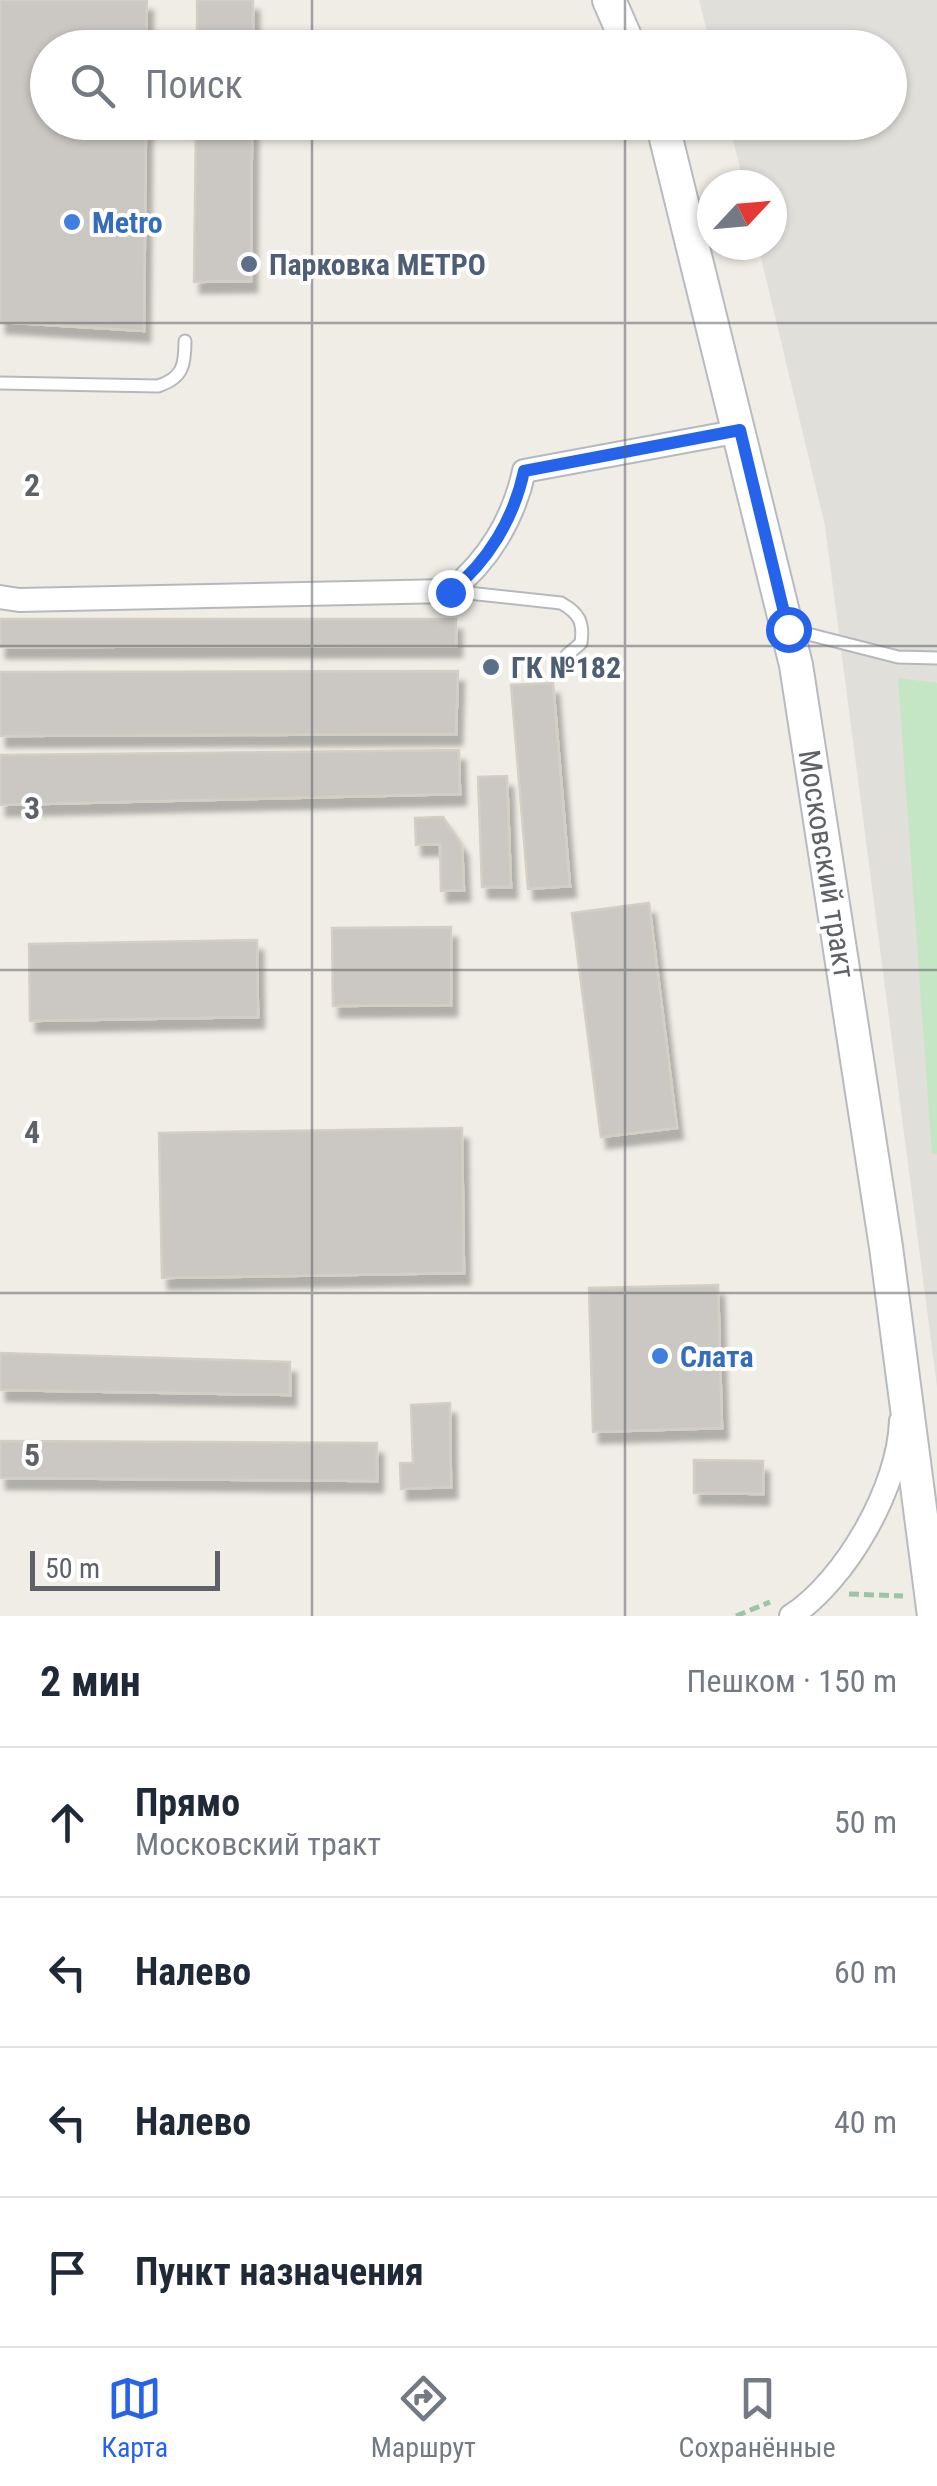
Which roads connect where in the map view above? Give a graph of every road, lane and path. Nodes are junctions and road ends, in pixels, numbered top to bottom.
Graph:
1 (609, 0) edge
2 (625, 0) edge
3 (622, 30) edge
4 (634, 30) edge
5 (667, 140) edge
6 (185, 341) dead end
7 (0, 383) edge
8 (740, 430) junction
9 (450, 592) junction
10 (0, 597) edge
11 (788, 629) junction
12 (567, 654) dead end
13 (937, 658) edge
14 (902, 1363) junction
15 (791, 1616) edge
16 (934, 1616) edge

1 - 3 main road
2 - 4 main road
5 - 8 main road, Московский тракт
6 - 7 lane
8 - 9 street
8 - 11 main road, Московский тракт
9 - 10 street
9 - 12 lane
11 - 13 lane
11 - 14 main road, Московский тракт
14 - 15 street
14 - 16 main road, Московский тракт

